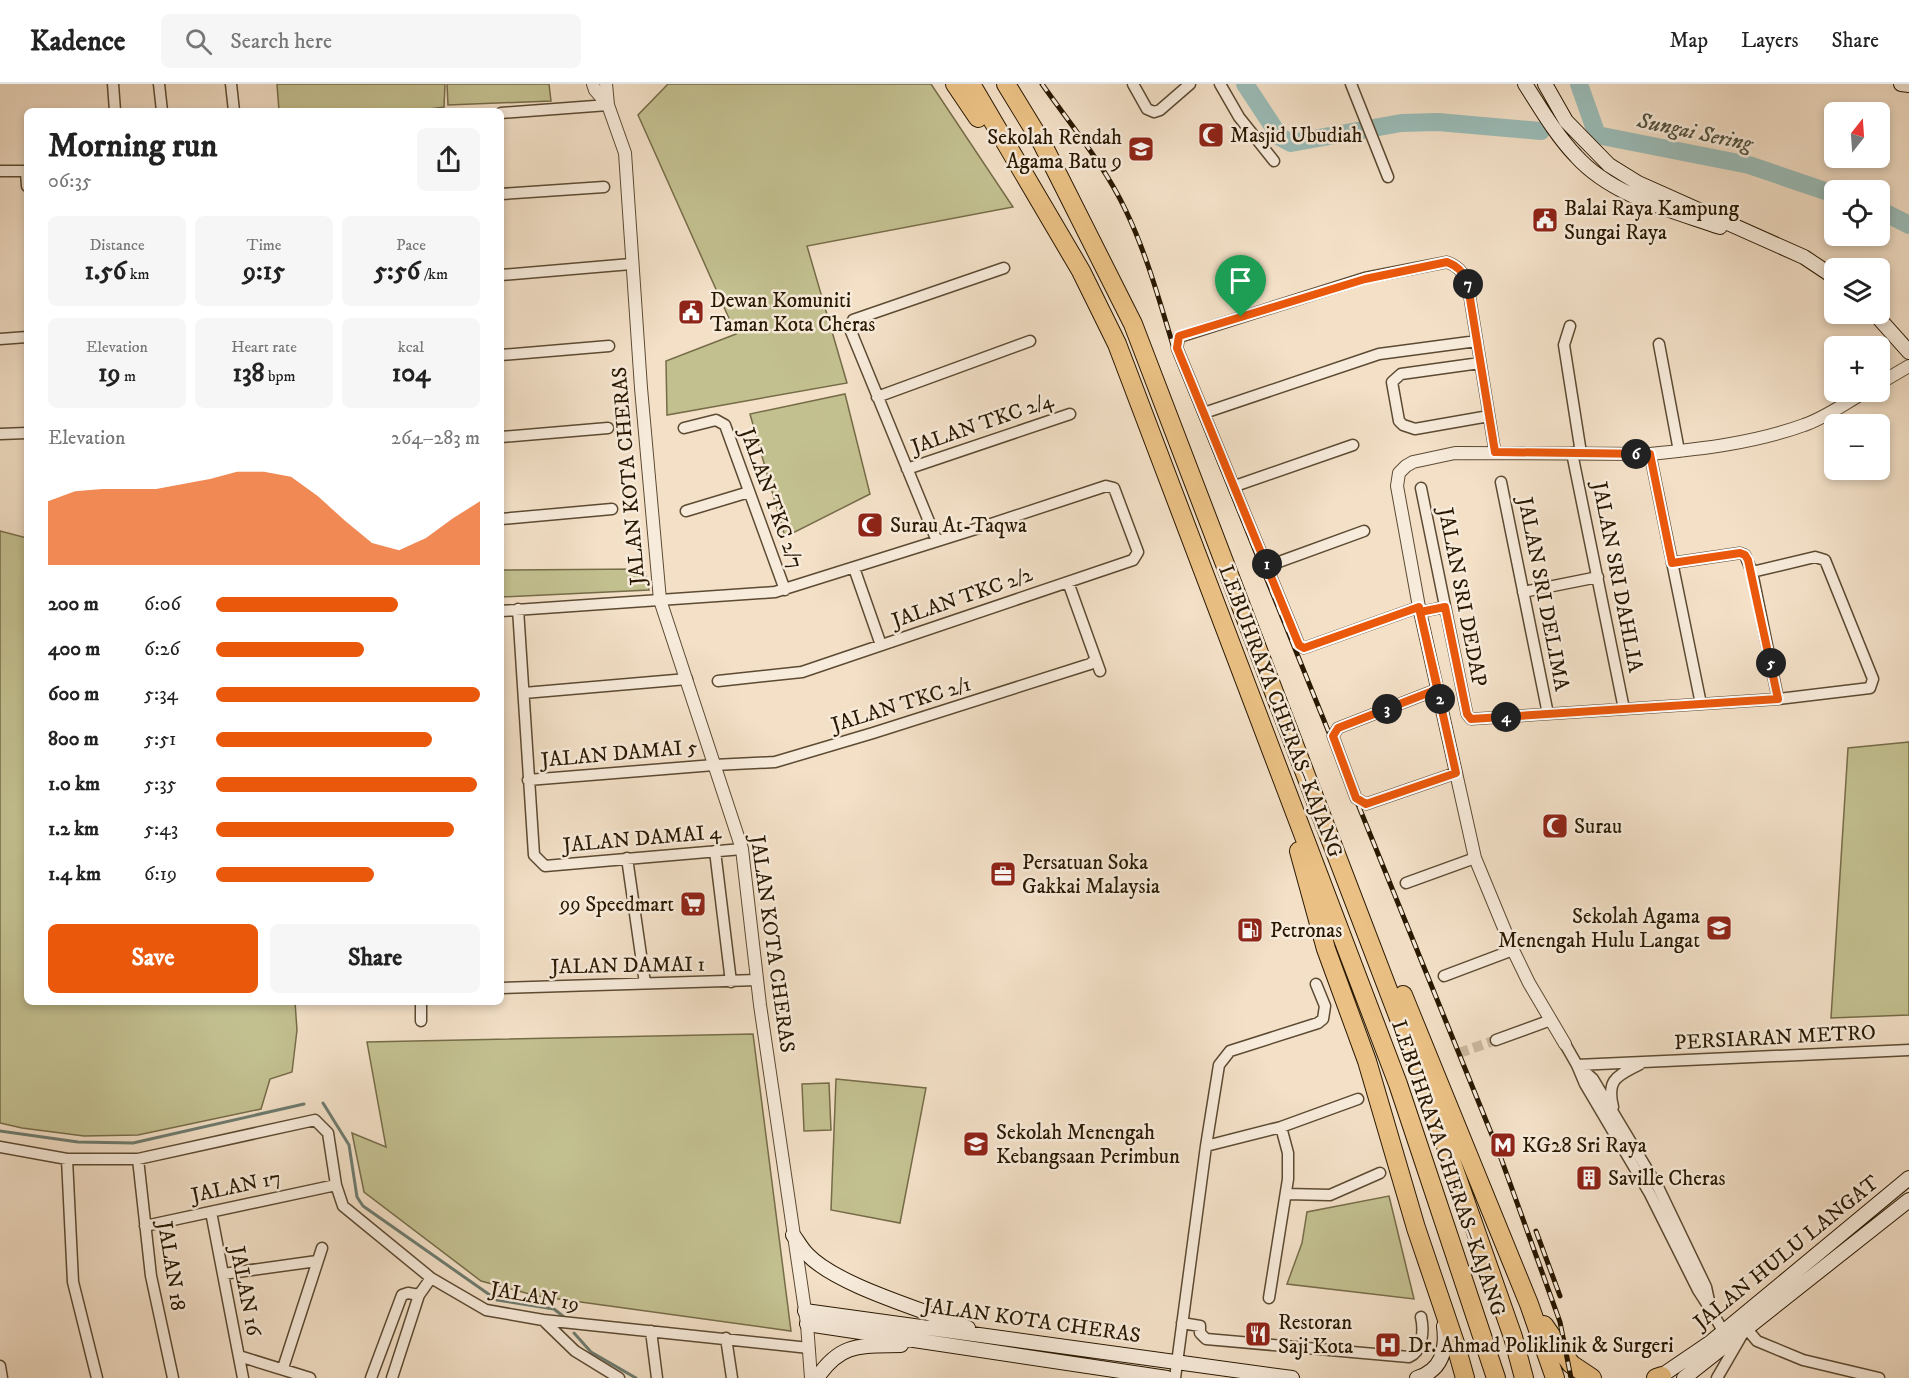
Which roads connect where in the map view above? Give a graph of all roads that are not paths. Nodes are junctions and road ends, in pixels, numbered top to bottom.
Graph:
1 (112, 84) edge
2 (159, 84) edge
3 (231, 84) edge
4 (593, 84) edge
5 (606, 84) edge
6 (955, 84) edge
7 (971, 84) edge
8 (1006, 84) edge
9 (1133, 84) edge
10 (1190, 84) edge
11 (1220, 84) edge
12 (1351, 84) edge
13 (1525, 84) edge
14 (1901, 84) edge
15 (1909, 85) edge
16 (1548, 87) edge
17 (608, 105) junction
18 (115, 108) edge
19 (162, 108) edge
20 (234, 108) edge
21 (504, 113) edge
22 (1274, 161) dead end
23 (0, 171) edge
24 (24, 171) edge
25 (1388, 177) dead end
26 (604, 187) dead end
27 (504, 194) edge
28 (1785, 249) junction
29 (632, 264) junction
30 (1004, 268) dead end
31 (1824, 270) edge
32 (1081, 271) junction
33 (504, 275) edge
34 (1884, 324) edge
35 (1570, 326) dead end
36 (24, 337) edge
37 (0, 339) edge
38 (1030, 340) dead end
39 (1477, 342) junction
40 (1659, 344) dead end
41 (609, 346) dead end
42 (1909, 352) edge
43 (504, 355) edge
44 (1480, 363) junction
45 (1909, 366) edge
46 (1890, 377) edge
47 (877, 398) junction
48 (1847, 402) edge
49 (1204, 413) junction
50 (1070, 414) dead end
51 (1489, 416) junction
52 (608, 428) dead end
53 (684, 428) dead end
54 (24, 433) edge
55 (0, 434) edge
56 (504, 437) edge
57 (1353, 445) dead end
58 (1679, 451) junction
59 (1495, 452) junction
60 (1577, 453) junction
61 (1650, 454) junction
62 (907, 470) junction
63 (1501, 482) dead end
64 (1235, 486) junction
65 (1421, 488) dead end
66 (749, 492) junction
67 (612, 509) dead end
68 (686, 511) dead end
69 (504, 519) edge
70 (1364, 531) dead end
71 (937, 541) junction
72 (1672, 563) junction
73 (1268, 566) junction
74 (854, 568) junction
75 (1752, 572) junction
76 (1598, 577) junction
77 (1068, 582) junction
78 (785, 590) junction
79 (1523, 592) junction
80 (660, 600) junction
81 (1445, 607) junction
82 (518, 609) junction
83 (504, 610) edge
84 (1420, 610) junction
85 (881, 645) junction
86 (1095, 660) junction
87 (1100, 671) dead end
88 (687, 680) junction
89 (718, 681) dead end
90 (1438, 689) junction
91 (524, 693) junction
92 (1778, 699) junction
93 (1255, 704) junction
94 (1701, 704) junction
95 (1624, 709) junction
96 (1548, 714) junction
97 (714, 765) junction
98 (1456, 773) junction
99 (528, 780) junction
100 (742, 849) junction
101 (715, 851) junction
102 (627, 858) junction
103 (1475, 858) junction
104 (1406, 883) dead end
105 (1354, 900) junction
106 (1513, 950) junction
107 (1444, 976) dead end
108 (757, 980) junction
109 (731, 982) junction
110 (645, 983) junction
111 (1316, 984) dead end
112 (504, 988) edge
113 (421, 1005) edge
114 (1551, 1020) junction
115 (421, 1021) dead end
116 (1496, 1040) tunnel mouth
117 (1565, 1044) joint
118 (1909, 1050) edge
119 (1643, 1062) junction
120 (1577, 1065) junction
121 (1358, 1099) dead end
122 (1615, 1118) junction
123 (1281, 1127) junction
124 (1206, 1146) junction
125 (0, 1147) edge
126 (67, 1159) junction
127 (138, 1159) junction
128 (1380, 1173) dead end
129 (1909, 1178) edge
130 (336, 1185) junction
131 (1286, 1194) junction
132 (1907, 1206) edge
133 (211, 1212) junction
134 (145, 1226) junction
135 (793, 1235) junction
136 (322, 1248) dead end
137 (317, 1262) junction
138 (223, 1274) junction
139 (431, 1278) junction
140 (419, 1295) junction
141 (1269, 1298) dead end
142 (1529, 1305) junction
143 (1442, 1308) junction
144 (1711, 1310) junction
145 (806, 1317) junction
146 (1421, 1317) dead end
147 (543, 1320) junction
148 (1182, 1323) junction
149 (1746, 1328) junction
150 (651, 1331) junction
151 (1723, 1331) junction
152 (986, 1335) junction
153 (726, 1338) junction
154 (939, 1344) junction
155 (808, 1347) junction
156 (239, 1356) junction
157 (1177, 1361) junction
158 (0, 1366) edge
159 (283, 1368) junction
160 (1719, 1374) edge
161 (3, 1378) edge
162 (97, 1378) edge
163 (173, 1378) edge
164 (243, 1378) edge
165 (310, 1378) edge
166 (371, 1378) edge
167 (392, 1378) edge
168 (620, 1378) edge
169 (657, 1378) edge
170 (732, 1378) edge
171 (811, 1378) edge
172 (817, 1378) edge
173 (1167, 1378) edge
174 (1175, 1378) edge
175 (1292, 1378) edge
176 (1417, 1378) edge
177 (1465, 1378) edge
178 (1496, 1378) edge
179 (1524, 1378) edge
180 (1554, 1378) edge
181 (1592, 1378) edge
182 (1659, 1378) edge
183 (1684, 1378) edge
184 (1879, 1378) edge

1 - 18 street
2 - 19 street
3 - 20 street
4 - 17 street, JALAN KOTA CHERAS
5 - 17 street, JALAN KOTA CHERAS
6 - 32 highway
7 - 32 highway, LEBUHRAYA CHERAS–KAJANG
8 - 105 highway, LEBUHRAYA CHERAS–KAJANG
9 - 10 street
11 - 22 street
12 - 25 street
13 - 28 main road
14 - 15 main road
16 - 28 main road
17 - 21 street
17 - 29 street, JALAN KOTA CHERAS
23 - 24 street
26 - 27 street
28 - 31 main road
29 - 33 street
29 - 80 street, JALAN KOTA CHERAS
30 - 47 street
32 - 93 highway, LEBUHRAYA CHERAS–KAJANG
34 - 42 main road
35 - 60 street, JALAN SRI DAHLIA
36 - 37 street
38 - 47 street
39 - 44 street
39 - 49 street
39 - 49 street
40 - 58 street
41 - 43 street
44 - 51 street
44 - 51 street
45 - 46 street
47 - 62 street
48 - 58 street
49 - 64 street
50 - 62 street, JALAN TKC 2/4
51 - 59 street
52 - 56 street
53 - 66 street, JALAN TKC 2/7
54 - 55 street
57 - 64 street
58 - 61 street
59 - 60 street
59 - 84 street
60 - 61 street
60 - 76 street, JALAN SRI DAHLIA
61 - 72 street
62 - 71 street
63 - 79 street, JALAN SRI DELIMA
64 - 73 street
65 - 81 street, JALAN SRI DEDAP
66 - 68 street
66 - 78 street, JALAN TKC 2/7
67 - 69 street
70 - 73 street
71 - 74 street
71 - 77 street, JALAN TKC 2/2
72 - 75 street
72 - 94 street
73 - 84 street
74 - 78 street
74 - 85 street
75 - 92 street
75 - 92 street
76 - 79 street
76 - 95 street, JALAN SRI DAHLIA
77 - 85 street, JALAN TKC 2/2
77 - 86 street
78 - 80 street
79 - 96 street, JALAN SRI DELIMA
80 - 82 street
80 - 88 street, JALAN KOTA CHERAS
81 - 84 street
81 - 96 street, JALAN SRI DEDAP
82 - 83 street
82 - 91 street
84 - 90 street
85 - 89 street, JALAN TKC 2/2
86 - 87 street
86 - 97 street, JALAN TKC 2/1
88 - 91 street
88 - 97 street, JALAN KOTA CHERAS
90 - 98 street
90 - 98 street
91 - 99 street
92 - 94 street
93 - 143 highway
93 - 178 highway, LEBUHRAYA CHERAS–KAJANG
94 - 95 street
95 - 96 street
97 - 99 street, JALAN DAMAI 5
97 - 100 street, JALAN KOTA CHERAS
98 - 103 street
99 - 102 street, JALAN DAMAI 4
100 - 101 street, JALAN DAMAI 4
100 - 108 street, JALAN KOTA CHERAS
101 - 102 street, JALAN DAMAI 4
101 - 109 street
102 - 110 street
103 - 104 street
103 - 106 street
105 - 142 highway
105 - 179 highway, LEBUHRAYA CHERAS–KAJANG
106 - 107 street
106 - 114 street
108 - 109 street, JALAN DAMAI 1
108 - 135 street, JALAN KOTA CHERAS
109 - 110 street, JALAN DAMAI 1
110 - 112 street, JALAN DAMAI 1
111 - 124 street
113 - 115 street
114 - 116 street
114 - 117 street
117 - 120 street
118 - 119 street, PERSIARAN METRO
119 - 120 street, PERSIARAN METRO
119 - 122 street, PERSIARAN METRO
120 - 122 street
120 - 144 street
121 - 123 street
122 - 144 street
123 - 124 street
123 - 131 street
124 - 148 street
125 - 126 street
126 - 127 street
126 - 162 street
127 - 130 street, JALAN 19
127 - 134 street, JALAN 18
128 - 131 street
129 - 151 main road, JALAN HULU LANGAT
130 - 133 street, JALAN 17
130 - 139 street, JALAN 19
131 - 141 street
132 - 149 main road, JALAN HULU LANGAT
133 - 134 street, JALAN 17
133 - 138 street, JALAN 16
134 - 163 street, JALAN 18
135 - 145 street, JALAN KOTA CHERAS
135 - 152 main road
136 - 137 street
137 - 138 street
137 - 159 street
138 - 156 street, JALAN 16
139 - 140 street
139 - 147 street, JALAN 19
140 - 166 street
140 - 167 street
142 - 180 highway
142 - 181 highway
143 - 176 main road
143 - 177 highway
144 - 151 street
145 - 152 main road, JALAN KOTA CHERAS
145 - 154 main road, JALAN KOTA CHERAS
145 - 155 street
146 - 148 street
147 - 150 street, JALAN 19
147 - 168 street
148 - 157 street
149 - 160 street
149 - 183 main road, JALAN HULU LANGAT
149 - 184 street
150 - 153 street, JALAN 19
150 - 169 street
151 - 182 main road, JALAN HULU LANGAT
152 - 157 main road, JALAN KOTA CHERAS
153 - 155 street, JALAN 19
153 - 170 street
154 - 172 main road
154 - 173 main road, JALAN KOTA CHERAS
155 - 171 street
156 - 159 street
156 - 164 street, JALAN 16
157 - 174 street
157 - 175 main road, JALAN KOTA CHERAS
158 - 161 street
159 - 165 street

